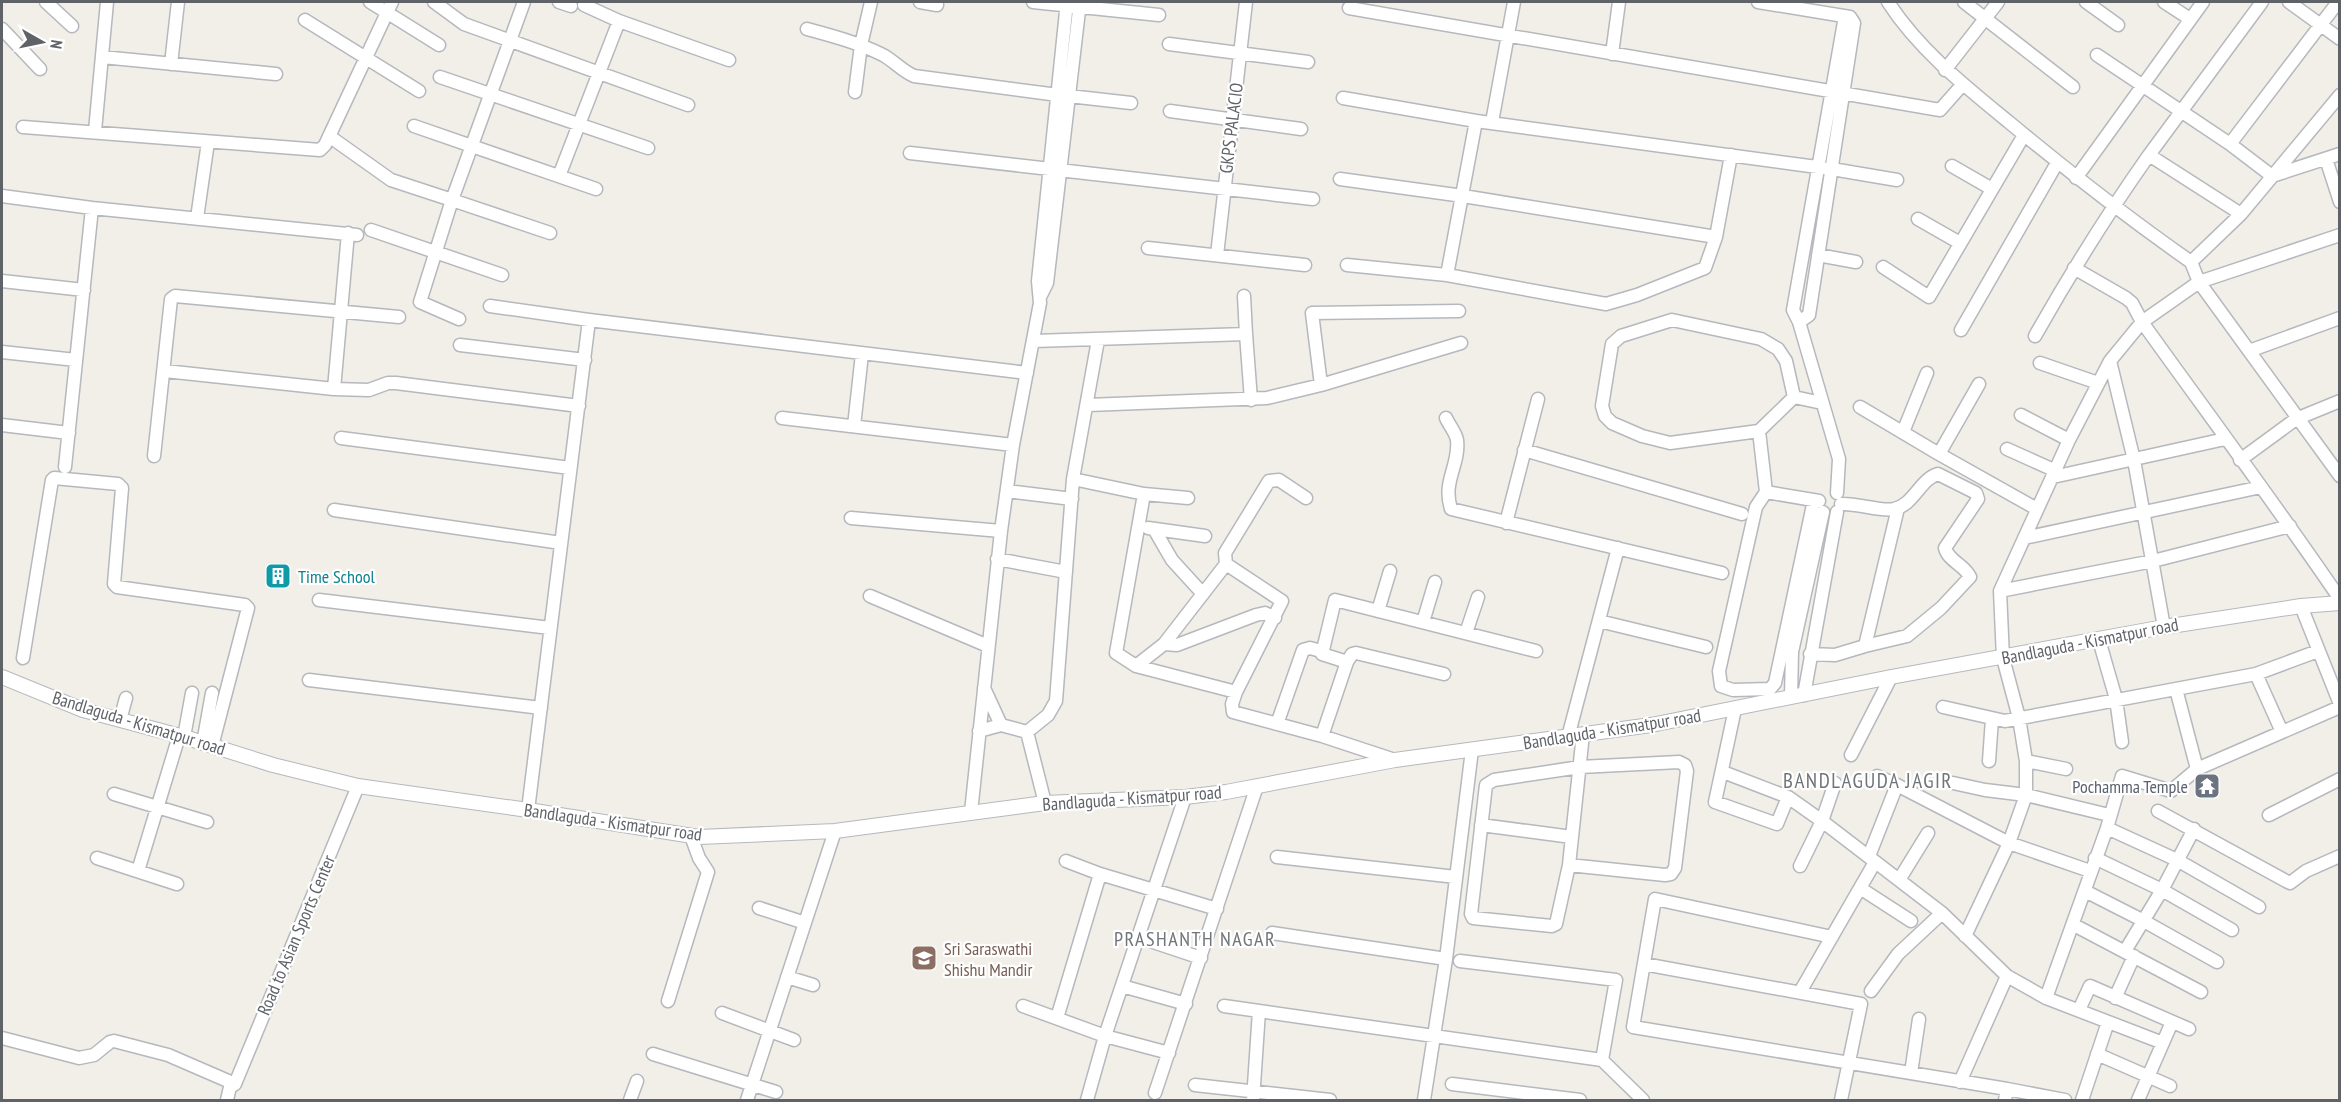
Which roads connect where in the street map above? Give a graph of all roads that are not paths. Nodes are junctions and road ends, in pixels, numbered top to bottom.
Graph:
1 (46, 2) edge
2 (107, 2) edge
3 (177, 2) edge
4 (370, 2) edge
5 (434, 2) edge
6 (524, 2) edge
7 (585, 2) edge
8 (871, 2) edge
9 (920, 2) edge
10 (1033, 2) edge
11 (1246, 2) edge
12 (1514, 2) edge
13 (1619, 2) edge
14 (1758, 2) edge
15 (1888, 2) edge
16 (1964, 2) edge
17 (1998, 2) edge
18 (2086, 2) edge
19 (2164, 2) edge
20 (2203, 2) edge
21 (2262, 2) edge
22 (2289, 2) edge
23 (2338, 2) edge
24 (1073, 4) edge
25 (390, 6) edge
26 (937, 6) dead end
27 (1349, 8) dead end
28 (1159, 15) dead end
29 (1985, 18) junction
30 (2190, 19) junction
31 (305, 20) dead end
32 (619, 21) junction
33 (2118, 25) dead end
34 (2320, 25) junction
35 (72, 26) dead end
36 (2, 29) edge
37 (807, 29) dead end
38 (1509, 35) junction
39 (2340, 39) edge
40 (510, 41) junction
41 (1169, 44) dead end
42 (439, 45) dead end
43 (861, 45) junction
44 (1240, 54) junction
45 (1612, 54) junction
46 (2097, 55) dead end
47 (102, 57) junction
48 (365, 57) junction
49 (729, 60) dead end
50 (1308, 62) dead end
51 (171, 64) junction
52 (40, 69) dead end
53 (1945, 70) junction
54 (599, 73) junction
55 (276, 74) dead end
56 (440, 77) dead end
57 (1963, 84) junction
58 (2142, 85) junction
59 (2073, 87) dead end
60 (419, 91) dead end
61 (1838, 91) junction
62 (855, 92) dead end
63 (491, 94) junction
64 (2340, 95) edge
65 (1064, 96) junction
66 (1343, 98) dead end
67 (1131, 103) dead end
68 (688, 105) dead end
69 (1170, 111) dead end
70 (2180, 112) junction
71 (1232, 120) junction
72 (1476, 121) junction
73 (1492, 122) junction
74 (580, 125) junction
75 (414, 126) dead end
76 (23, 127) dead end
77 (1301, 129) dead end
78 (94, 131) junction
79 (2024, 135) junction
80 (327, 140) junction
81 (208, 142) junction
82 (2230, 144) junction
83 (472, 146) junction
84 (648, 148) dead end
85 (910, 153) dead end
86 (2340, 154) edge
87 (1731, 155) junction
88 (2149, 155) junction
89 (2326, 159) junction
90 (2057, 164) junction
91 (1952, 166) dead end
92 (1818, 167) junction
93 (1055, 169) junction
94 (1832, 169) junction
95 (559, 176) junction
96 (2272, 176) junction
97 (2076, 178) junction
98 (1340, 179) dead end
99 (1897, 180) dead end
100 (596, 189) dead end
101 (1224, 189) junction
102 (1992, 189) junction
103 (2, 196) edge
104 (1463, 196) junction
105 (452, 200) junction
106 (1313, 200) dead end
107 (2340, 202) edge
108 (2112, 207) junction
109 (92, 208) junction
110 (2241, 214) junction
111 (197, 218) junction
112 (1918, 219) dead end
113 (371, 230) dead end
114 (550, 233) dead end
115 (2340, 236) edge
116 (1716, 237) junction
117 (1960, 243) junction
118 (1148, 248) dead end
119 (436, 252) junction
120 (1217, 255) junction
121 (1818, 255) junction
122 (1856, 262) dead end
123 (2191, 262) junction
124 (1305, 265) dead end
125 (1347, 265) dead end
126 (1883, 267) dead end
127 (2074, 268) junction
128 (502, 275) dead end
129 (1446, 275) junction
130 (2, 281) edge
131 (2199, 282) junction
132 (84, 290) junction
133 (1244, 296) dead end
134 (490, 306) dead end
135 (342, 311) junction
136 (1459, 311) dead end
137 (399, 317) dead end
138 (2340, 318) edge
139 (459, 319) dead end
140 (589, 320) junction
141 (1798, 322) junction
142 (2142, 322) junction
143 (1960, 330) dead end
144 (1246, 334) junction
145 (2035, 336) dead end
146 (1098, 340) junction
147 (1034, 341) junction
148 (1461, 343) dead end
149 (460, 345) dead end
150 (2249, 351) junction
151 (2, 352) edge
152 (862, 354) junction
153 (76, 360) junction
154 (585, 360) junction
155 (2110, 361) junction
156 (2040, 363) dead end
157 (165, 371) junction
158 (1027, 373) junction
159 (1927, 373) dead end
160 (2098, 383) junction
161 (1979, 384) dead end
162 (1321, 385) junction
163 (334, 389) junction
164 (1794, 397) junction
165 (1538, 399) dead end
166 (1251, 400) junction
167 (2340, 401) edge
168 (1822, 403) junction
169 (1088, 405) junction
170 (579, 406) junction
171 (1860, 407) dead end
172 (2021, 415) dead end
173 (782, 418) dead end
174 (1446, 418) dead end
175 (2296, 419) junction
176 (2, 425) edge
177 (854, 426) junction
178 (1759, 431) junction
179 (1903, 432) junction
180 (69, 433) junction
181 (341, 438) dead end
182 (2225, 439) junction
183 (2069, 440) junction
184 (1013, 445) junction
185 (2007, 449) dead end
186 (1524, 450) junction
187 (1939, 454) junction
188 (154, 456) dead end
189 (2134, 460) junction
190 (2240, 460) junction
191 (65, 467) dead end
192 (570, 468) junction
193 (2338, 471) edge
194 (2055, 474) junction
195 (1073, 479) junction
196 (2261, 487) junction
197 (1006, 491) junction
198 (1767, 492) junction
199 (1144, 494) junction
200 (1188, 498) dead end
201 (1306, 498) dead end
202 (1071, 499) junction
203 (1838, 503) junction
204 (1818, 505) junction
205 (1898, 508) junction
206 (2037, 508) junction
207 (333, 510) dead end
208 (2144, 513) junction
209 (1743, 514) dead end
210 (851, 518) dead end
211 (1506, 523) junction
212 (1138, 526) junction
213 (2290, 526) junction
214 (1154, 529) junction
215 (1001, 531) junction
216 (1205, 536) dead end
217 (2024, 538) junction
218 (561, 543) junction
219 (1618, 548) junction
220 (997, 559) junction
221 (2152, 561) junction
222 (1226, 564) junction
223 (1390, 571) dead end
224 (1066, 572) junction
225 (1722, 573) dead end
226 (1435, 582) dead end
227 (2000, 591) junction
228 (1203, 594) junction
229 (870, 596) dead end
230 (1478, 597) dead end
231 (319, 600) dead end
232 (2340, 601) edge
233 (2301, 606) junction
234 (1378, 611) junction
235 (1275, 618) junction
236 (1599, 621) junction
237 (1423, 622) junction
238 (2164, 627) junction
239 (550, 628) junction
240 (1466, 633) junction
241 (2099, 640) junction
242 (1164, 645) junction
243 (988, 646) junction
244 (1865, 646) junction
245 (1706, 647) dead end
246 (1321, 651) junction
247 (1536, 651) dead end
248 (2319, 651) junction
249 (1810, 654) junction
250 (23, 658) dead end
251 (2003, 658) junction
252 (1347, 662) junction
253 (1136, 666) junction
254 (1444, 674) dead end
255 (2256, 674) junction
256 (2, 677) edge
257 (1891, 677) junction
258 (309, 680) dead end
259 (984, 687) junction
260 (2176, 688) junction
261 (1236, 692) junction
262 (192, 693) dead end
263 (212, 693) dead end
264 (1798, 696) junction
265 (126, 698) dead end
266 (2116, 699) junction
267 (2340, 706) edge
268 (1943, 707) dead end
269 (541, 708) junction
270 (1735, 709) junction
271 (2019, 718) junction
272 (1992, 719) junction
273 (120, 720) junction
274 (1277, 724) junction
275 (1001, 725) junction
276 (979, 731) junction
277 (1027, 732) junction
278 (2282, 732) junction
279 (1583, 734) junction
280 (182, 736) junction
281 (1322, 736) junction
282 (1568, 737) junction
283 (2122, 742) dead end
284 (208, 744) junction
285 (1472, 750) junction
286 (1851, 755) dead end
287 (1395, 760) junction
288 (1989, 761) dead end
289 (2026, 761) junction
290 (1580, 767) junction
291 (2066, 769) dead end
292 (2197, 769) junction
293 (1723, 772) junction
294 (1877, 776) dead end
295 (2340, 779) edge
296 (1835, 783) dead end
297 (1953, 783) dead end
298 (1897, 785) junction
299 (358, 786) junction
300 (1257, 786) junction
301 (114, 794) dead end
302 (2026, 795) junction
303 (1185, 797) junction
304 (1788, 797) junction
305 (1045, 803) junction
306 (158, 807) junction
307 (528, 810) junction
308 (2158, 811) dead end
309 (971, 812) junction
310 (2109, 815) junction
311 (2269, 815) dead end
312 (1822, 820) junction
313 (207, 822) dead end
314 (1481, 825) junction
315 (2107, 828) junction
316 (2194, 829) junction
317 (835, 831) junction
318 (1928, 833) dead end
319 (691, 836) junction
320 (1572, 837) junction
321 (2009, 843) junction
322 (2340, 856) edge
323 (1276, 857) dead end
324 (97, 858) dead end
325 (2095, 858) junction
326 (1872, 859) junction
327 (2177, 860) junction
328 (1066, 861) dead end
329 (1569, 865) junction
330 (1800, 866) dead end
331 (138, 871) junction
332 (2090, 871) junction
333 (1100, 873) junction
334 (1456, 877) junction
335 (1899, 880) junction
336 (177, 884) dead end
337 (1860, 888) junction
338 (1154, 889) junction
339 (2162, 890) junction
340 (2085, 891) junction
341 (2259, 907) dead end
342 (759, 908) dead end
343 (1217, 909) junction
344 (1942, 913) junction
345 (2142, 920) junction
346 (1911, 921) dead end
347 (805, 923) junction
348 (2074, 925) junction
349 (2232, 930) dead end
350 (1272, 933) dead end
351 (1965, 936) junction
352 (1138, 937) junction
353 (1832, 937) junction
354 (2130, 954) junction
355 (1201, 958) junction
356 (1446, 959) junction
357 (1460, 961) dead end
358 (2217, 962) dead end
359 (1644, 964) junction
360 (2007, 976) junction
361 (787, 977) junction
362 (813, 985) dead end
363 (1122, 986) junction
364 (1871, 991) dead end
365 (1800, 992) junction
366 (2201, 992) dead end
367 (2046, 998) junction
368 (2115, 998) junction
369 (669, 1001) dead end
370 (1186, 1004) junction
371 (1023, 1006) dead end
372 (1224, 1006) dead end
373 (2079, 1010) junction
374 (1259, 1011) junction
375 (722, 1013) dead end
376 (1057, 1018) junction
377 (1918, 1019) dead end
378 (2108, 1022) junction
379 (2172, 1022) junction
380 (2189, 1029) dead end
381 (770, 1030) junction
382 (1434, 1035) junction
383 (1105, 1036) junction
384 (2, 1038) edge
385 (794, 1040) dead end
386 (2163, 1043) junction
387 (1169, 1053) junction
388 (653, 1054) dead end
389 (2097, 1054) junction
390 (1602, 1060) junction
391 (1847, 1063) junction
392 (1911, 1073) junction
393 (2148, 1077) junction
394 (637, 1081) dead end
395 (1960, 1082) junction
396 (752, 1083) junction
397 (235, 1084) junction
398 (1452, 1084) dead end
399 (1195, 1085) dead end
400 (2170, 1086) dead end
401 (776, 1092) dead end
402 (1155, 1094) dead end
403 (2006, 1095) edge
404 (1253, 1096) edge
405 (227, 1101) edge
406 (630, 1101) edge
407 (747, 1101) edge
408 (1087, 1101) edge
409 (1330, 1101) edge
410 (1424, 1101) edge
411 (1580, 1101) edge
412 (1643, 1101) edge
413 (1840, 1101) edge
414 (2065, 1101) edge
415 (2082, 1101) edge
416 (2138, 1101) edge

1 - 35 street
2 - 47 street
3 - 51 street
4 - 25 street
5 - 40 street
6 - 40 street
7 - 32 street
8 - 43 street
9 - 26 street
10 - 24 street
11 - 44 street, GKPS PALACIO
12 - 38 street
13 - 45 street
14 - 61 street
15 - 53 street
16 - 29 street
17 - 29 street
18 - 33 street
19 - 30 street
20 - 30 street
21 - 70 street
22 - 34 street
23 - 34 street
24 - 28 street
24 - 65 street
25 - 42 street
25 - 48 street
27 - 38 street
29 - 53 street
29 - 59 street
30 - 58 street
31 - 48 street
32 - 49 street
32 - 54 street
34 - 39 street
34 - 82 street
36 - 52 street
37 - 43 street
38 - 45 street
38 - 73 street
40 - 54 street
40 - 63 street
41 - 44 street
43 - 62 street
43 - 65 street
44 - 50 street
44 - 71 street, GKPS PALACIO
45 - 61 street
46 - 58 street
47 - 51 street
47 - 78 street
48 - 60 street
48 - 80 street
51 - 55 street
53 - 57 street
54 - 68 street
54 - 74 street
56 - 63 street
57 - 61 street
57 - 79 street
58 - 70 street
58 - 97 street
61 - 92 street
61 - 94 street
63 - 74 street
63 - 83 street
64 - 96 street
65 - 67 street
65 - 93 street
66 - 72 street
69 - 71 street
70 - 82 street
70 - 88 street
71 - 77 street
71 - 101 street, GKPS PALACIO
72 - 73 street
72 - 104 street
73 - 87 street
74 - 84 street
74 - 95 street
75 - 83 street
76 - 78 street
78 - 81 street
79 - 90 street
79 - 102 street
80 - 81 street
80 - 105 street
81 - 111 street
82 - 96 street
83 - 95 street
83 - 105 street
85 - 93 street
86 - 89 street
87 - 92 street
87 - 116 street
88 - 108 street
88 - 110 street
89 - 96 street
89 - 107 street
90 - 97 street
90 - 143 street
91 - 102 street
92 - 94 street
92 - 141 street
93 - 101 street
93 - 147 street
94 - 99 street
94 - 121 street
95 - 100 street
96 - 110 street
97 - 108 street
98 - 104 street
101 - 106 street
101 - 120 street, GKPS PALACIO
102 - 117 street
103 - 109 street
104 - 116 street
104 - 129 street
105 - 114 street
105 - 119 street
108 - 123 street
108 - 127 street
109 - 111 street
109 - 132 street
110 - 123 street
111 - 135 street
112 - 117 street
113 - 119 street
115 - 131 street
116 - 129 street
117 - 126 street
118 - 120 street
119 - 128 street
119 - 139 street
120 - 124 street
121 - 122 street
121 - 141 street
123 - 131 street
125 - 129 street
127 - 142 street
127 - 145 street
130 - 132 street
131 - 142 street
131 - 150 street
132 - 153 street
133 - 144 street
134 - 140 street
135 - 137 street
135 - 157 street
135 - 163 street
136 - 162 street
138 - 150 street
140 - 152 street
140 - 154 street
141 - 168 street
142 - 155 street
142 - 182 street
144 - 146 street
144 - 166 street
146 - 147 street
146 - 169 street
147 - 158 street
148 - 162 street
149 - 154 street
150 - 175 street
151 - 153 street
152 - 158 street
152 - 177 street
153 - 180 street
154 - 170 street
155 - 160 street
155 - 189 street
156 - 160 street
157 - 163 street
157 - 188 street
158 - 184 street
159 - 179 street
160 - 183 street
161 - 187 street
162 - 166 street
163 - 170 street
164 - 168 street
164 - 178 street
164 - 178 street
165 - 186 street
166 - 169 street
167 - 175 street
168 - 203 street
169 - 195 street
170 - 192 street
171 - 179 street
172 - 183 street
173 - 177 street
174 - 211 street
175 - 190 street
175 - 193 street
176 - 180 street
177 - 184 street
178 - 198 street
179 - 187 street
180 - 191 street
181 - 192 street
182 - 189 street
182 - 190 street
183 - 194 street
184 - 197 street
185 - 194 street
186 - 209 street
186 - 211 street
187 - 206 street
189 - 194 street
189 - 208 street
190 - 196 street
192 - 218 street
194 - 206 street
195 - 199 street
195 - 202 street
196 - 208 street
196 - 213 street
197 - 202 street
197 - 215 street
198 - 204 street
198 - 204 street
199 - 200 street
199 - 212 street
201 - 222 street
202 - 224 street
203 - 204 street
203 - 204 street
203 - 205 street
203 - 249 street
204 - 264 street
205 - 244 street
205 - 244 street
206 - 217 street
207 - 218 street
208 - 217 street
208 - 221 street
210 - 215 street
211 - 219 street
212 - 214 street
212 - 253 street
213 - 221 street
213 - 232 street
214 - 216 street
214 - 228 street
215 - 220 street
217 - 227 street
218 - 239 street
219 - 225 street
219 - 236 street
220 - 224 street
220 - 243 street
221 - 227 street
221 - 238 street
222 - 228 street
222 - 235 street
223 - 234 street
224 - 277 street
226 - 237 street
227 - 251 street
228 - 242 street
229 - 243 street
230 - 240 street
231 - 239 street
232 - 233 street, Bandlaguda - Kismatpur road
233 - 238 street, Bandlaguda - Kismatpur road
233 - 248 street
234 - 237 street
234 - 246 street
235 - 242 street
235 - 261 street
236 - 245 street
236 - 282 street
237 - 240 street
238 - 241 street, Bandlaguda - Kismatpur road
239 - 269 street
240 - 247 street
241 - 251 street, Bandlaguda - Kismatpur road
241 - 266 street
242 - 253 street
243 - 259 street
244 - 249 street
246 - 252 street
246 - 274 street
248 - 255 street
248 - 267 street
249 - 264 street
250 - 284 street
251 - 257 street, Bandlaguda - Kismatpur road
251 - 271 street
252 - 254 street
252 - 281 street
253 - 261 street
255 - 260 street
255 - 278 street
256 - 273 street, Bandlaguda - Kismatpur road
257 - 264 street, Bandlaguda - Kismatpur road
257 - 286 street
258 - 269 street
259 - 275 street
259 - 276 street
260 - 266 street
260 - 292 street
261 - 274 street
262 - 280 street
263 - 284 street
264 - 270 street, Bandlaguda - Kismatpur road
265 - 273 street
266 - 271 street
266 - 283 street
267 - 278 street
268 - 272 street
269 - 307 street
270 - 279 street, Bandlaguda - Kismatpur road
270 - 293 street
271 - 272 street
271 - 289 street
272 - 288 street
273 - 280 street, Bandlaguda - Kismatpur road
274 - 281 street
275 - 276 street
275 - 277 street
276 - 309 street
277 - 305 street
278 - 292 street
279 - 282 street, Bandlaguda - Kismatpur road
279 - 290 street
280 - 284 street, Bandlaguda - Kismatpur road
280 - 306 street
281 - 287 street
282 - 285 street, Bandlaguda - Kismatpur road
284 - 299 street, Bandlaguda - Kismatpur road
285 - 287 street, Bandlaguda - Kismatpur road
285 - 334 street
287 - 300 street, Bandlaguda - Kismatpur road
289 - 291 street
289 - 302 street
290 - 314 street
290 - 320 street
290 - 329 street
292 - 310 street
293 - 304 street
293 - 304 street
294 - 298 street
295 - 311 street
296 - 312 street
297 - 302 street
298 - 321 street
298 - 326 street
299 - 307 street, Bandlaguda - Kismatpur road
299 - 397 street, Road to Asian Sports Center
300 - 303 street, Bandlaguda - Kismatpur road
300 - 343 street
301 - 306 street
302 - 310 street
302 - 321 street
303 - 305 street, Bandlaguda - Kismatpur road
303 - 338 street
304 - 312 street
305 - 309 street, Bandlaguda - Kismatpur road
306 - 313 street
306 - 331 street
307 - 319 street, Bandlaguda - Kismatpur road
308 - 316 street
309 - 317 street, Bandlaguda - Kismatpur road
310 - 315 street
312 - 326 street
312 - 330 street
314 - 320 street
314 - 329 street
315 - 325 street
315 - 327 street
316 - 322 street
316 - 327 street
317 - 319 street, Bandlaguda - Kismatpur road
317 - 347 street
318 - 335 street
319 - 369 street
320 - 329 street
321 - 332 street
321 - 351 street
323 - 334 street
324 - 331 street
325 - 332 street
325 - 339 street
326 - 335 street
326 - 337 street
327 - 339 street
327 - 341 street
328 - 333 street
331 - 336 street
332 - 340 street
333 - 338 street
333 - 376 street
334 - 356 street
335 - 344 street
337 - 346 street
337 - 353 street
338 - 343 street
338 - 352 street
339 - 345 street
339 - 349 street
340 - 345 street
340 - 348 street
342 - 347 street
343 - 355 street
344 - 351 street
344 - 364 street
345 - 354 street
345 - 358 street
347 - 361 street
348 - 354 street
348 - 367 street
350 - 356 street
351 - 360 street
352 - 355 street
352 - 363 street
353 - 359 street
353 - 365 street
354 - 366 street
354 - 368 street
355 - 370 street
356 - 382 street
357 - 390 street
359 - 365 street
359 - 391 street
360 - 367 street
360 - 395 street
361 - 362 street
361 - 381 street
363 - 370 street
363 - 383 street
365 - 391 street
367 - 373 street
368 - 373 street
368 - 379 street
370 - 387 street
371 - 376 street
372 - 374 street
373 - 378 street
374 - 382 street
374 - 404 street
375 - 381 street
376 - 383 street
377 - 392 street
378 - 386 street
378 - 389 street
379 - 380 street
379 - 386 street
381 - 385 street
381 - 396 street
382 - 390 street
382 - 410 street
383 - 387 street
383 - 408 street
384 - 397 street
386 - 393 street
387 - 402 street
388 - 396 street
389 - 393 street
389 - 415 street
390 - 412 street
391 - 392 street
391 - 413 street
392 - 395 street
393 - 400 street
393 - 416 street
394 - 406 street
395 - 403 street
396 - 401 street
396 - 407 street
397 - 405 street, Road to Asian Sports Center
398 - 411 street
399 - 404 street
403 - 414 street
404 - 409 street

